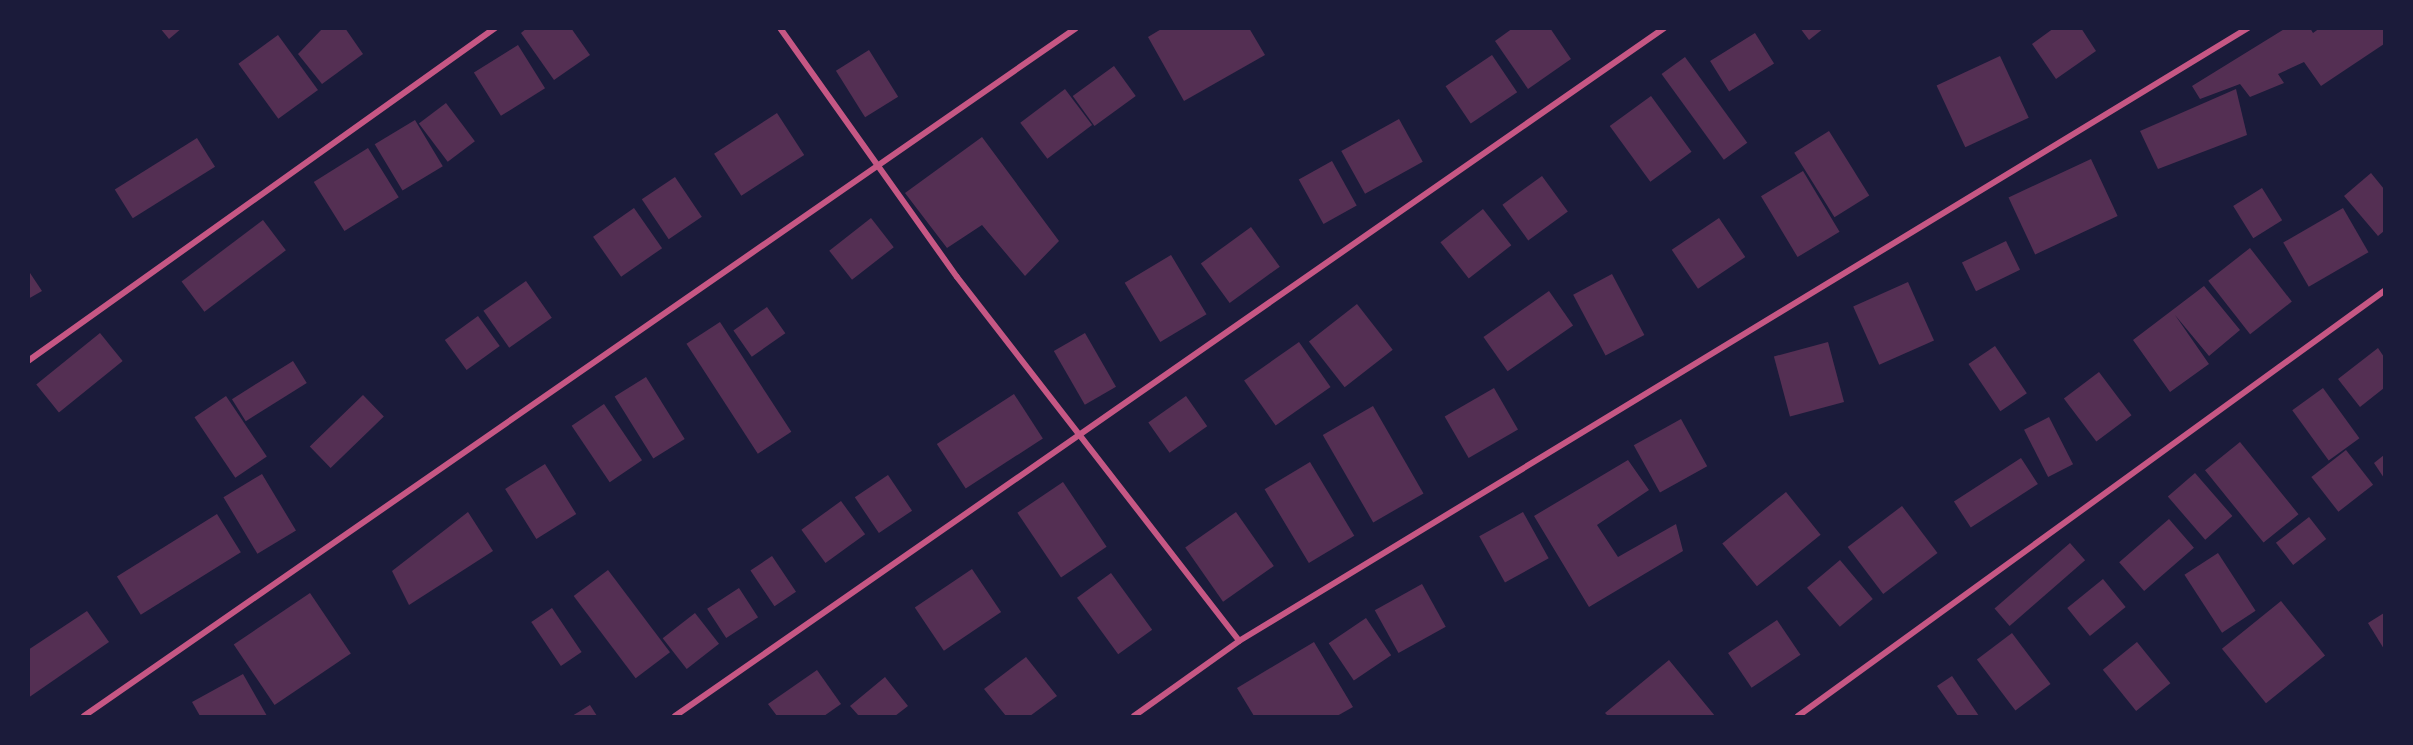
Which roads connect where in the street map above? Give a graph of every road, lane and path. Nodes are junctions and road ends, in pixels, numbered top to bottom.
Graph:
1 (495, 28) edge
2 (780, 28) edge
3 (1076, 28) edge
4 (1664, 28) edge
5 (2248, 28) edge
6 (877, 164) junction
7 (2385, 291) edge
8 (28, 361) edge
9 (1080, 432) junction
10 (1239, 641) junction
11 (84, 717) edge
12 (675, 717) edge
13 (1134, 717) edge
14 (1798, 717) edge

1 - 8 street
2 - 6 street
3 - 6 street
4 - 9 street
5 - 10 street
6 - 9 street
6 - 11 street
7 - 14 street
9 - 10 street
9 - 12 street
10 - 13 street

